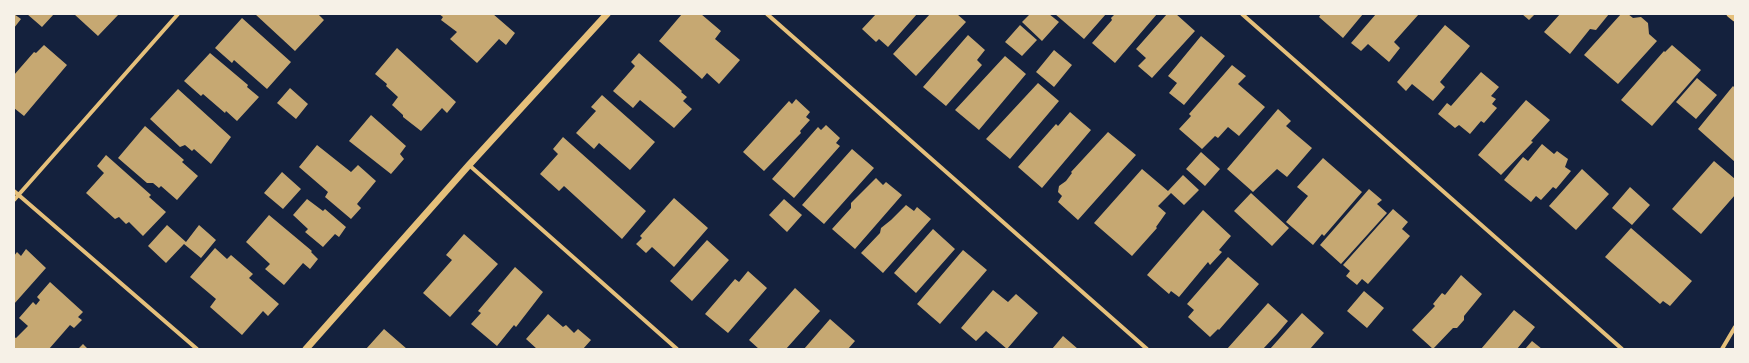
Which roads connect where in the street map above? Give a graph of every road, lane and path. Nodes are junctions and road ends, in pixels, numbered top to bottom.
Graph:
1 (178, 14) edge
2 (607, 14) edge
3 (767, 14) edge
4 (1242, 14) edge
5 (1730, 14) edge
6 (1735, 18) edge
7 (469, 165) junction
8 (14, 191) edge
9 (18, 195) junction
10 (14, 200) edge
11 (1735, 327) edge
12 (196, 349) edge
13 (306, 349) edge
14 (677, 349) edge
15 (1147, 349) edge
16 (1622, 349) edge
17 (1722, 349) edge

1 - 9 street
2 - 7 street
3 - 15 street
4 - 16 street
5 - 6 street
7 - 13 street
7 - 14 street
8 - 9 street
9 - 10 street
9 - 12 street
11 - 17 street

